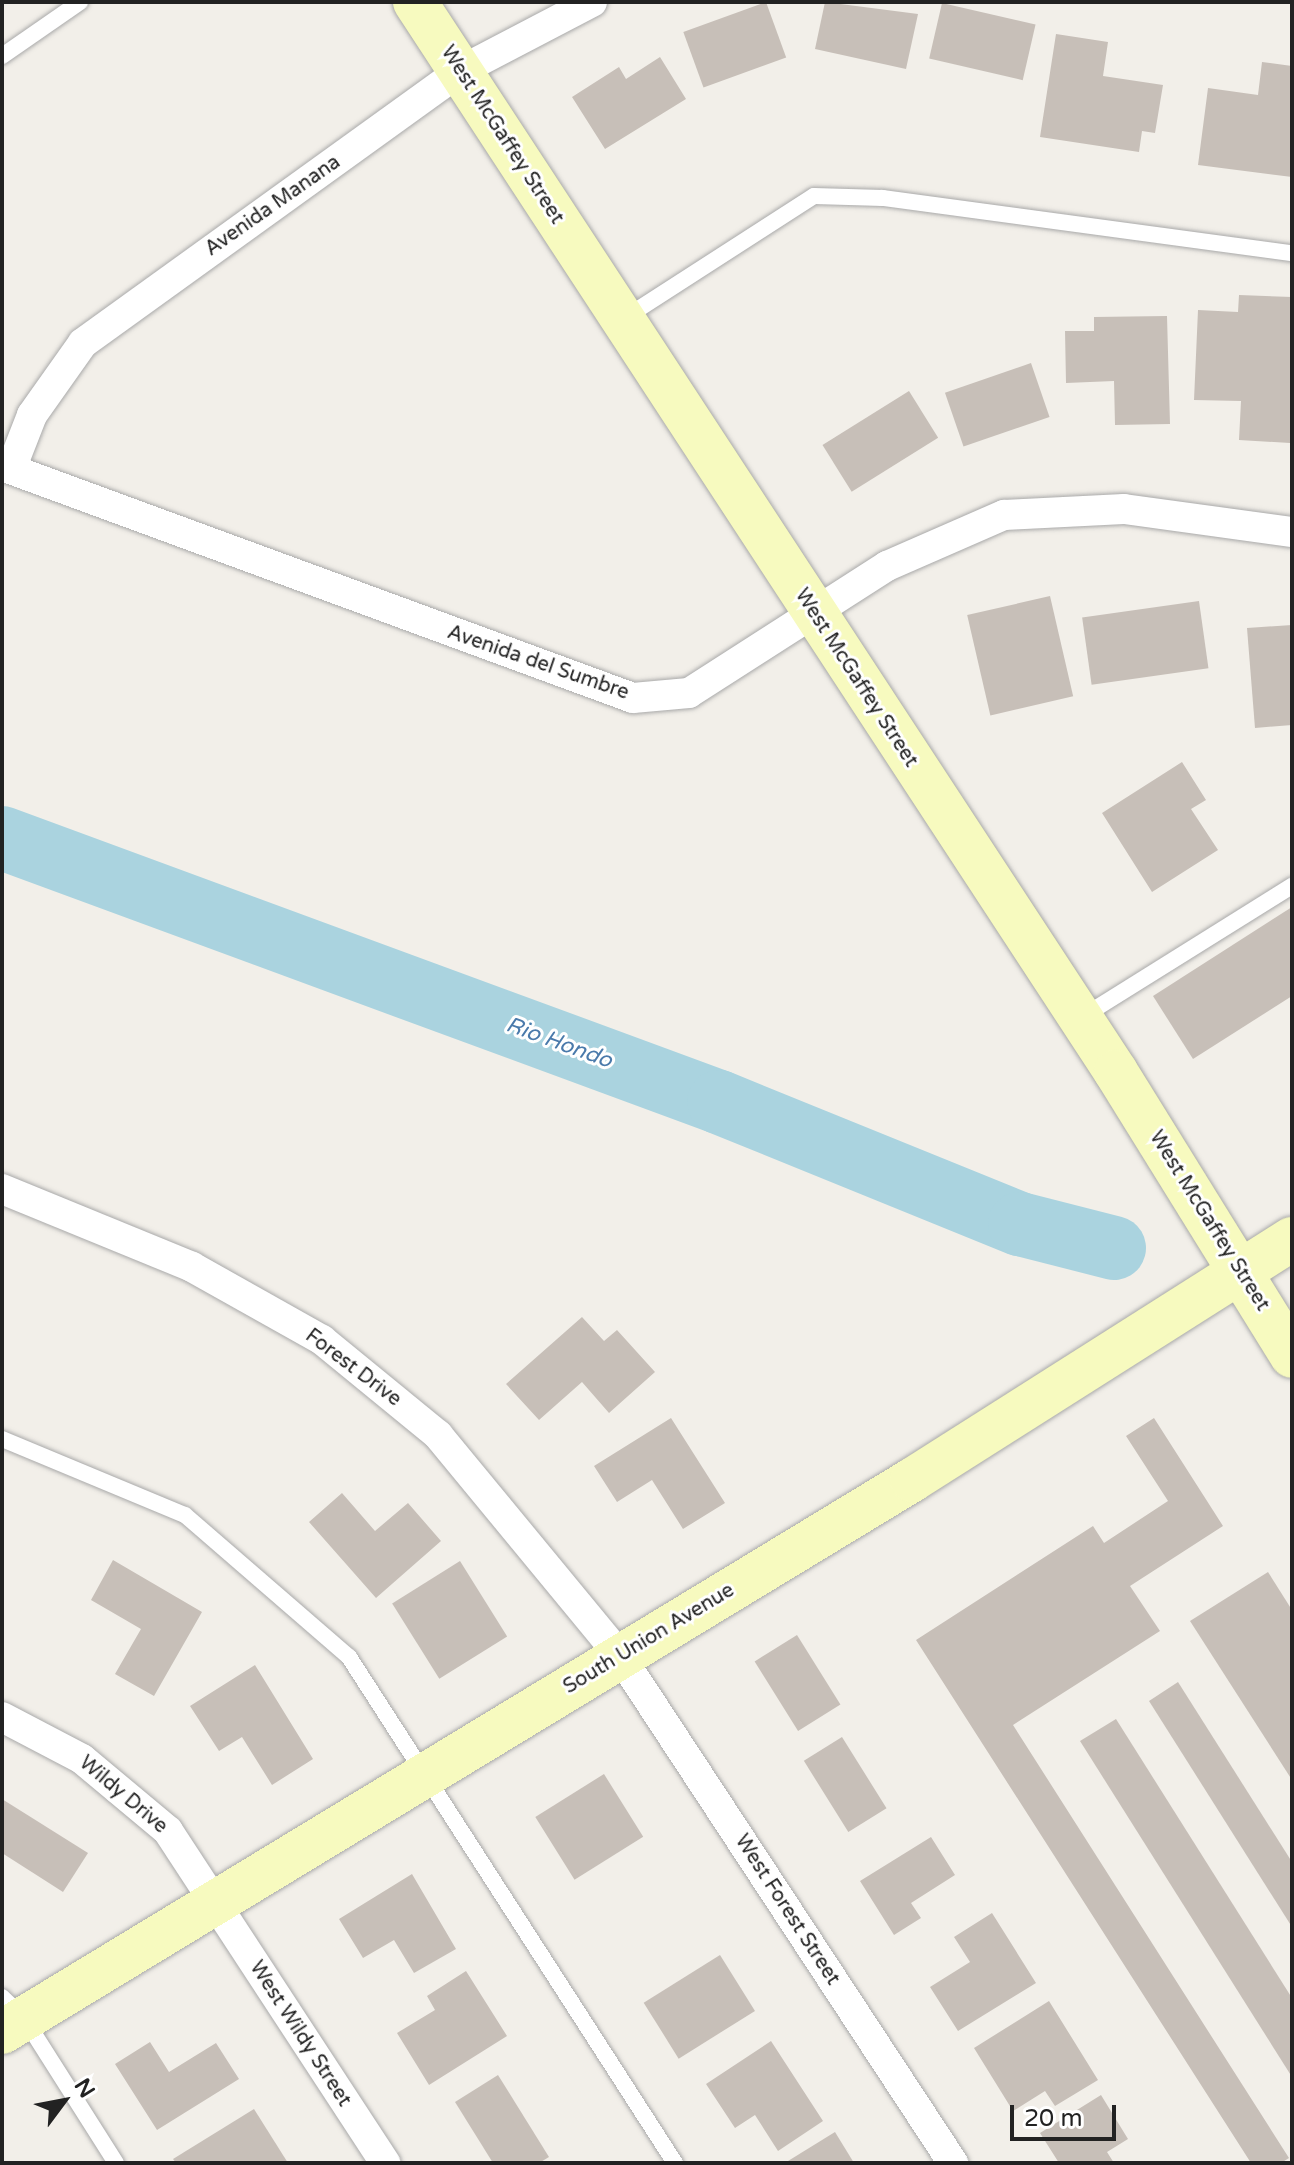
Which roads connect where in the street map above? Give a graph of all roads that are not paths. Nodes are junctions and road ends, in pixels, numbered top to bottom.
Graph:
1 (80, 2) edge
2 (415, 2) edge
3 (592, 2) edge
4 (2, 56) edge
5 (460, 71) junction
6 (1292, 253) edge
7 (622, 320) junction
8 (7, 468) edge
9 (1292, 532) edge
10 (812, 612) junction
11 (1292, 886) edge
12 (1080, 1018) junction
13 (2, 1189) edge
14 (1292, 1239) edge
15 (1241, 1271) junction
16 (1292, 1356) edge
17 (2, 1439) edge
18 (620, 1656) junction
19 (2, 1717) edge
20 (422, 1778) junction
21 (214, 1904) junction
22 (9, 2016) edge
23 (116, 2163) edge
24 (385, 2163) edge
25 (675, 2163) edge
26 (953, 2163) edge

1 - 4 lane
2 - 5 main road, West McGaffey Street
3 - 5 street, Avenida Manana
5 - 7 main road, West McGaffey Street
5 - 8 street, Avenida Manana
6 - 7 lane
7 - 10 main road, West McGaffey Street
8 - 10 street, Avenida del Sumbre
9 - 10 street, Avenida del Sumbre
10 - 12 main road, West McGaffey Street
11 - 12 lane
12 - 15 main road, West McGaffey Street
13 - 18 street, Forest Drive
14 - 15 main road, South Union Avenue
15 - 16 main road, West McGaffey Street
15 - 18 main road, South Union Avenue
17 - 20 lane
18 - 20 main road, South Union Avenue
18 - 26 street, West Forest Street
19 - 21 street, Wildy Drive
20 - 21 main road, South Union Avenue
20 - 25 lane
21 - 22 main road, South Union Avenue
21 - 24 street, West Wildy Street
22 - 23 lane

